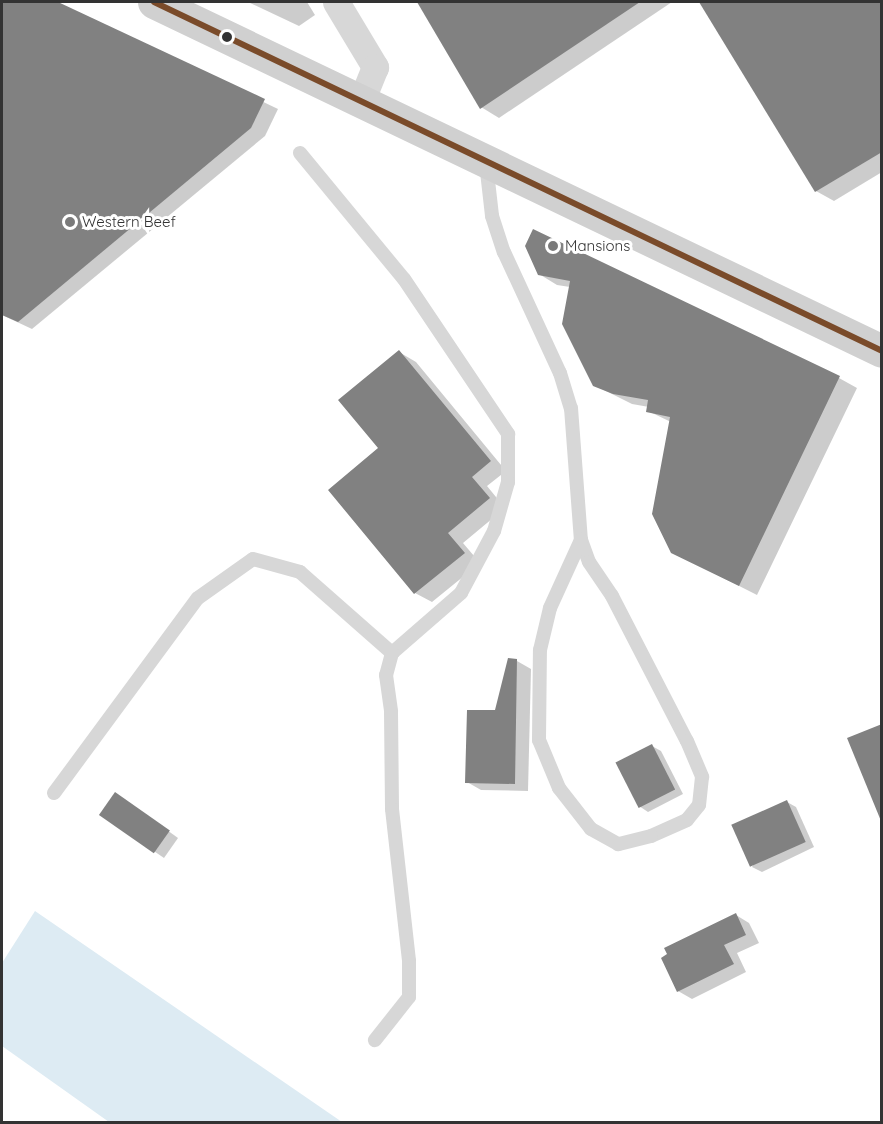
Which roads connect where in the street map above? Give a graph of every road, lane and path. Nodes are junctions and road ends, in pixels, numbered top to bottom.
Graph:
1 (154, 2) edge
2 (336, 2) edge
3 (361, 102) junction
4 (300, 153) dead end
5 (486, 163) junction
6 (882, 351) edge
7 (581, 540) junction
8 (392, 653) junction
9 (54, 793) dead end
10 (375, 1040) dead end

1 - 3 main road
2 - 3 street
3 - 5 main road
4 - 8 lane
5 - 6 main road
5 - 7 lane
7 - 7 lane
8 - 9 lane
8 - 10 lane

